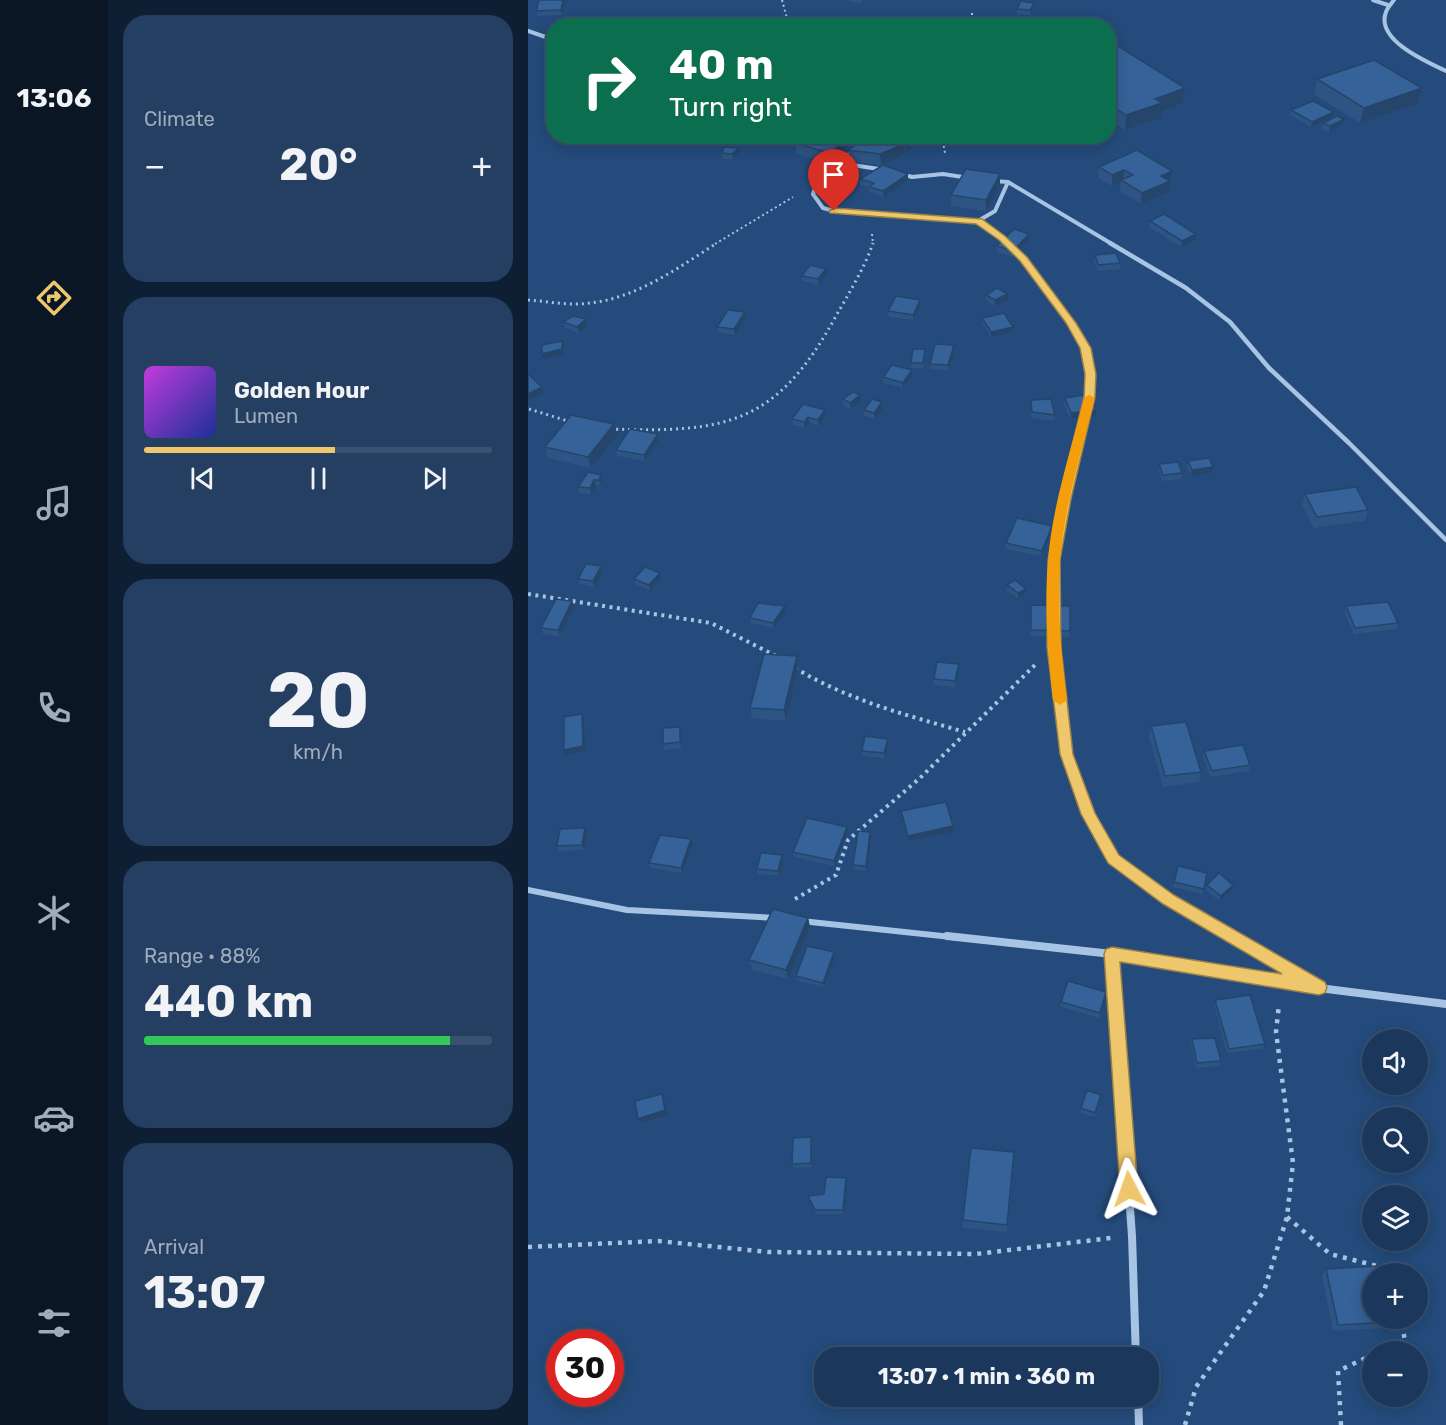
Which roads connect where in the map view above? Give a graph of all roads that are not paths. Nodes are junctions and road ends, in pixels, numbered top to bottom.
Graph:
1 (1373, 0) edge
2 (1394, 0) edge
3 (1388, 5) junction
4 (528, 31) edge
5 (546, 37) edge
6 (1446, 71) edge
7 (858, 144) edge
8 (838, 163) junction
9 (978, 179) edge
10 (988, 180) edge
11 (1008, 182) junction
12 (978, 221) junction
13 (1446, 540) edge
14 (1054, 615) edge
15 (1054, 626) edge
16 (528, 890) edge
17 (1112, 954) junction
18 (1319, 987) junction
19 (1446, 1004) edge
20 (1137, 1347) edge
21 (1138, 1407) edge
22 (1139, 1425) edge

1 - 3 street
2 - 3 street
3 - 6 street
4 - 5 street
7 - 8 street
8 - 9 street
8 - 12 street
10 - 11 street
11 - 12 street
11 - 13 street
12 - 14 street
15 - 18 street
16 - 17 street
17 - 18 street
17 - 20 street
18 - 19 street
21 - 22 street

